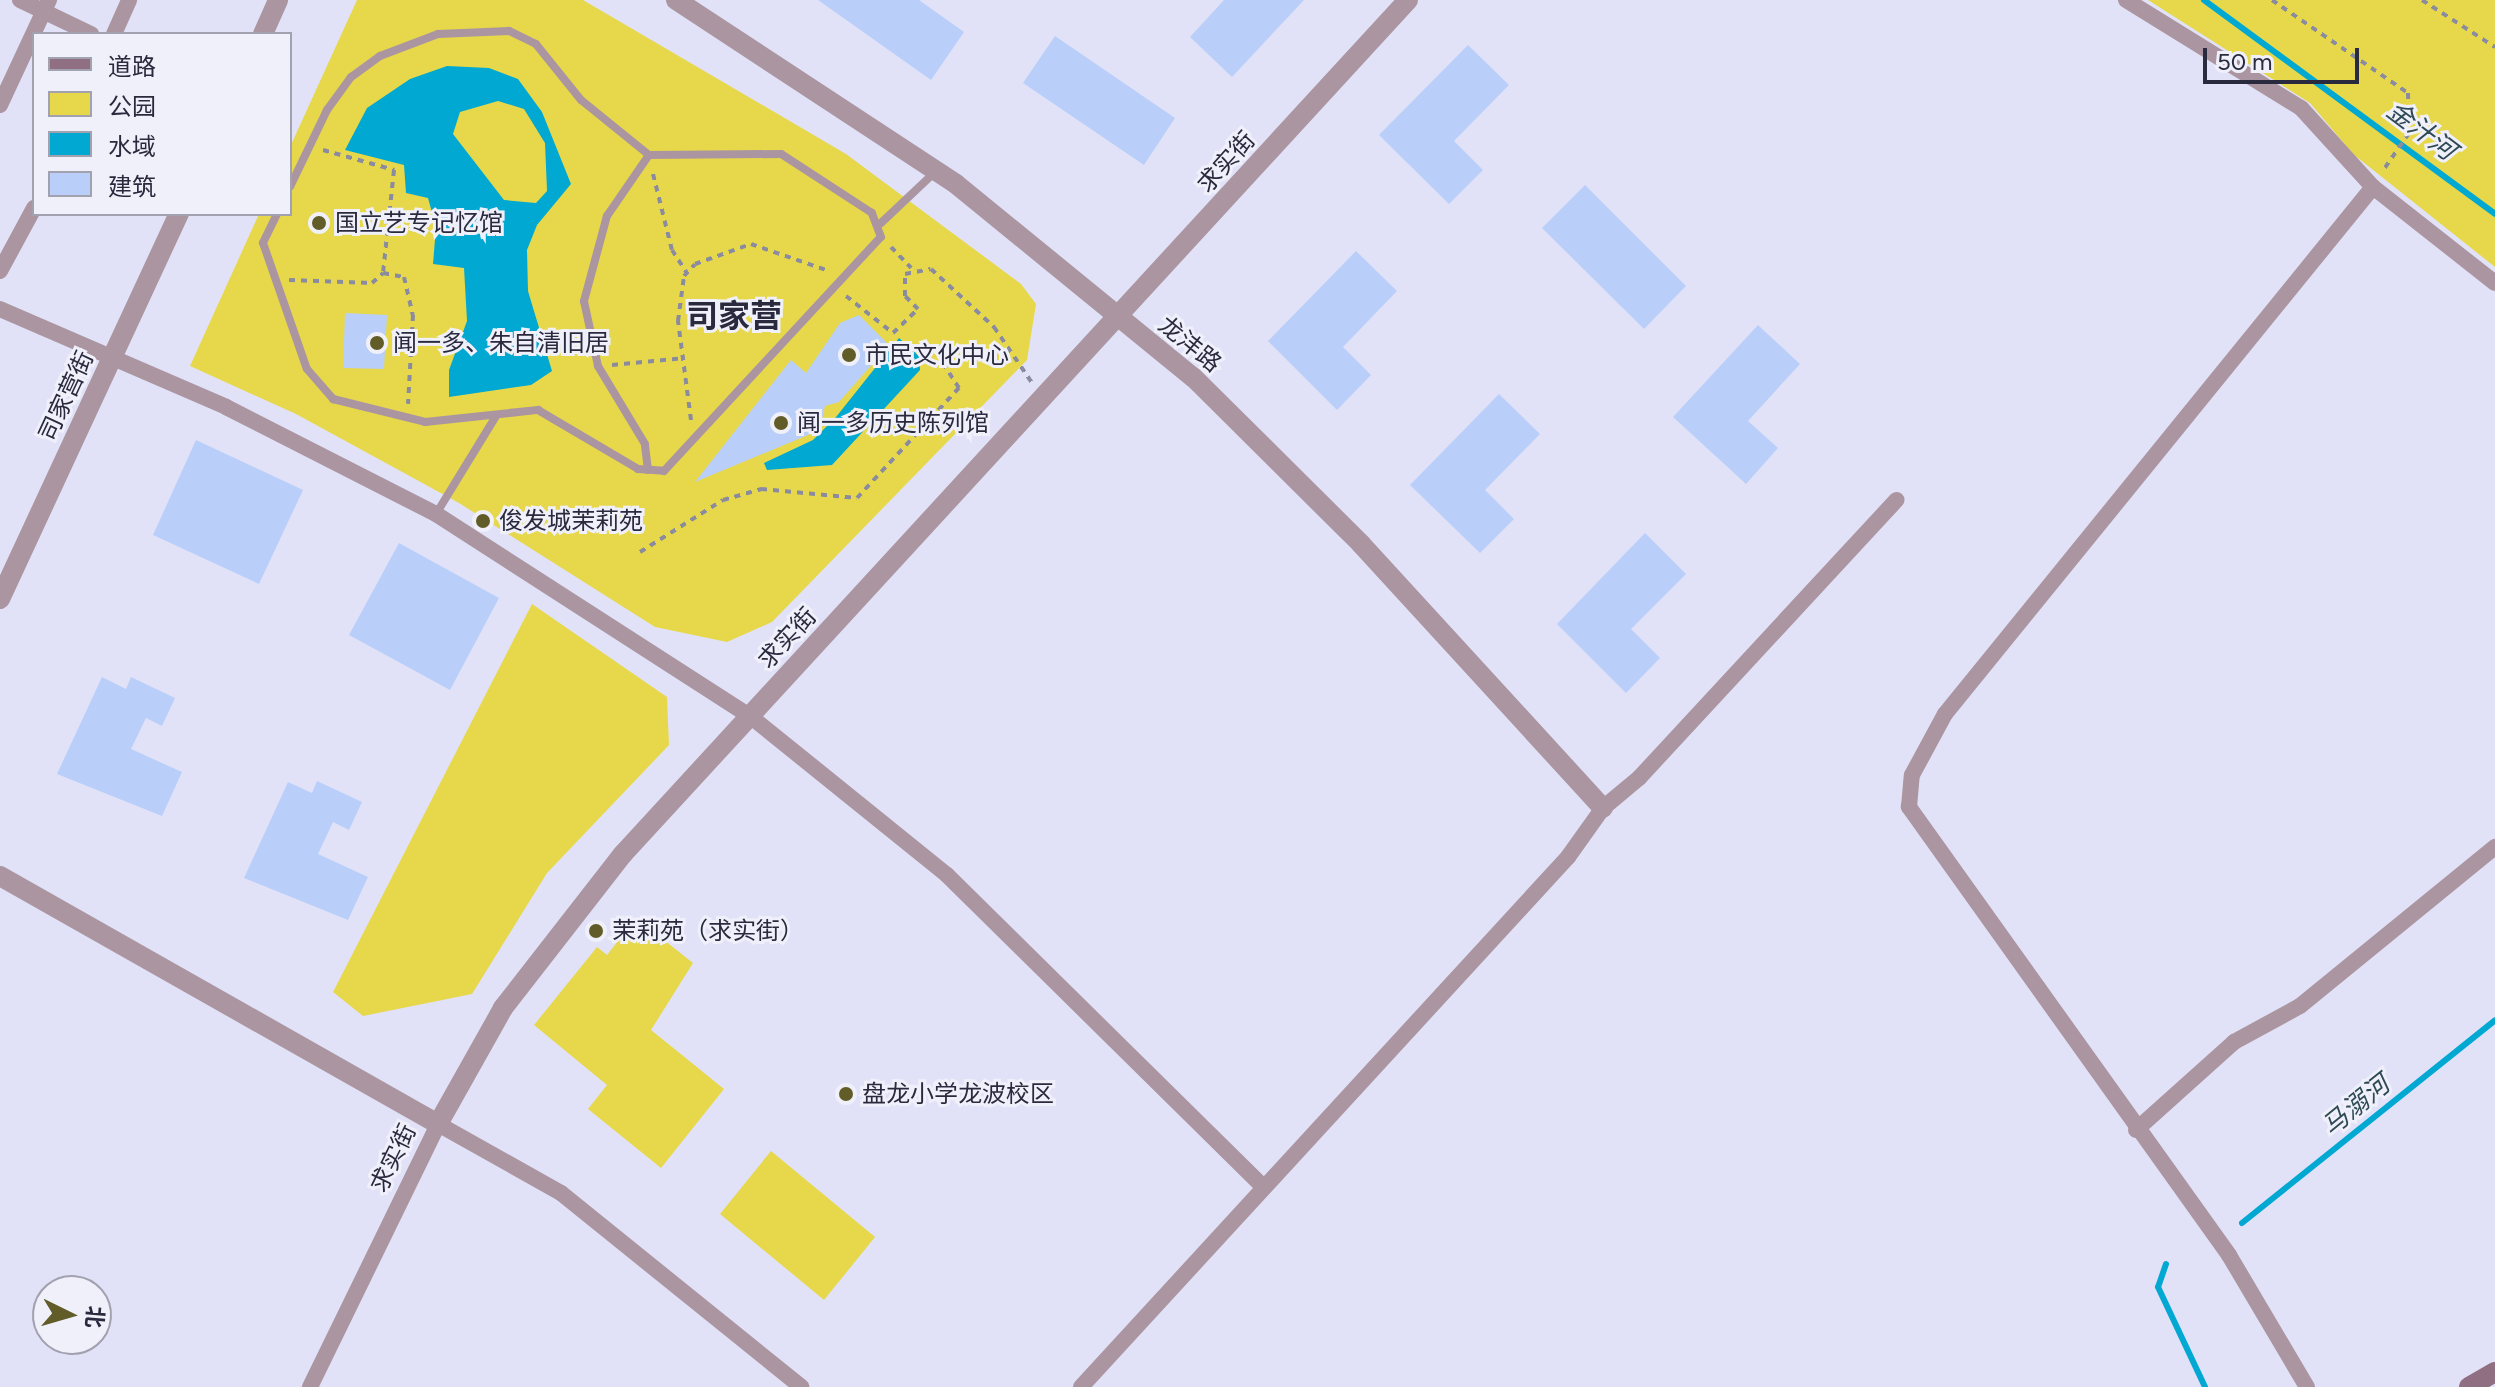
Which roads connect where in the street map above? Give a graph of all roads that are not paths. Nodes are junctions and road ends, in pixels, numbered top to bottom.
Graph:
1 (20, 0) edge
2 (129, 0) edge
3 (278, 0) edge
4 (676, 0) edge
5 (1408, 0) edge
6 (2126, 0) edge
7 (46, 6) edge
8 (34, 32) edge
9 (88, 32) edge
10 (115, 32) edge
11 (264, 32) edge
12 (32, 36) edge
13 (0, 105) edge
14 (649, 155) junction
15 (937, 170) junction
16 (292, 183) edge
17 (2373, 187) junction
18 (32, 212) edge
19 (178, 216) edge
20 (276, 216) edge
21 (881, 223) junction
22 (0, 271) edge
23 (2495, 283) edge
24 (0, 309) edge
25 (1118, 319) junction
26 (113, 357) junction
27 (496, 416) junction
28 (648, 470) junction
29 (1896, 500) dead end
30 (436, 514) junction
31 (0, 599) edge
32 (750, 716) junction
33 (1603, 808) junction
34 (2495, 847) edge
35 (0, 876) edge
36 (438, 1124) junction
37 (2136, 1130) junction
38 (1263, 1187) junction
39 (2495, 1372) edge
40 (310, 1387) edge
41 (801, 1387) edge
42 (1081, 1387) edge
43 (2307, 1387) edge
44 (2469, 1387) edge

1 - 7 street
2 - 10 street
3 - 11 street
4 - 15 street, 龙沣路
5 - 25 street, 求实街
6 - 17 street
7 - 8 street
7 - 9 street
12 - 13 street
14 - 16 lane
14 - 21 lane
14 - 28 lane
15 - 21 lane
15 - 25 street, 龙沣路
17 - 23 street
17 - 37 street
18 - 22 street
19 - 26 street, 司家营街
20 - 27 lane
21 - 28 lane
24 - 26 street
25 - 32 street, 求实街
25 - 33 street, 龙沣路
26 - 30 street
26 - 31 street, 司家营街
27 - 28 lane
27 - 30 lane
29 - 33 street
30 - 32 street
32 - 36 street, 求实街
32 - 38 street
33 - 38 street
34 - 37 street
35 - 36 street
36 - 40 street, 求实街
36 - 41 street
37 - 43 street
38 - 42 street
39 - 44 main road

